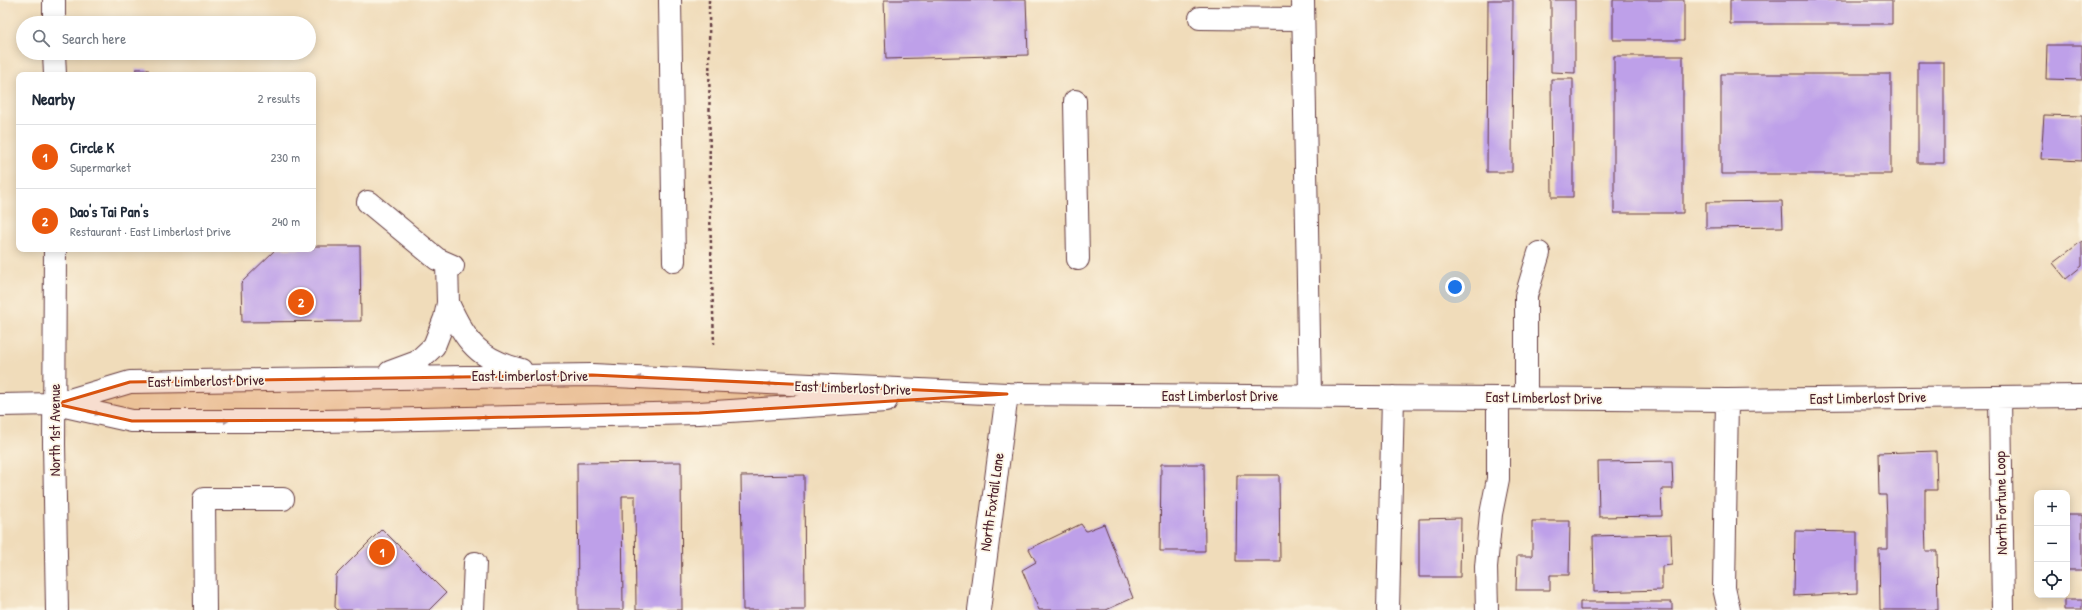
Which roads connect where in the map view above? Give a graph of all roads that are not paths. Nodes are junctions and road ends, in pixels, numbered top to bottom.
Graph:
1 (54, 0) edge
2 (670, 0) edge
3 (1303, 9) edge
4 (54, 16) edge
5 (1200, 18) dead end
6 (54, 60) edge
7 (55, 72) edge
8 (1075, 101) dead end
9 (368, 202) dead end
10 (55, 252) edge
11 (1539, 253) dead end
12 (674, 260) dead end
13 (1078, 260) dead end
14 (448, 303) junction
15 (545, 376) junction
16 (373, 378) junction
17 (1007, 394) junction
18 (1310, 396) junction
19 (2082, 396) edge
20 (1393, 397) junction
21 (2000, 397) junction
22 (1498, 398) junction
23 (1526, 398) junction
24 (1727, 400) junction
25 (56, 404) junction
26 (0, 405) edge
27 (283, 499) dead end
28 (475, 563) dead end
29 (57, 610) edge
30 (205, 610) edge
31 (473, 610) edge
32 (979, 610) edge
33 (1388, 610) edge
34 (1488, 610) edge
35 (1729, 610) edge
36 (2002, 610) edge

1 - 4 street
2 - 12 street
3 - 5 street
3 - 18 street
6 - 7 street
8 - 13 street
9 - 14 street
10 - 25 street, North 1st Avenue
11 - 23 street
14 - 15 street
14 - 16 street
15 -> 16 street, East Limberlost Drive
17 -> 15 street, East Limberlost Drive
16 -> 25 street, East Limberlost Drive
17 - 18 street, East Limberlost Drive
25 -> 17 street, East Limberlost Drive
17 - 32 street, North Foxtail Lane
18 - 20 street, East Limberlost Drive
19 - 21 street, East Limberlost Drive
20 - 22 street, East Limberlost Drive
20 - 33 street
21 - 24 street, East Limberlost Drive
21 - 36 street, North Fortune Loop
22 - 23 street, East Limberlost Drive
22 - 34 street
23 - 24 street, East Limberlost Drive
24 - 35 street
25 - 26 street, East Limberlost Drive
25 - 29 street, North 1st Avenue
27 - 30 street
28 - 31 street

